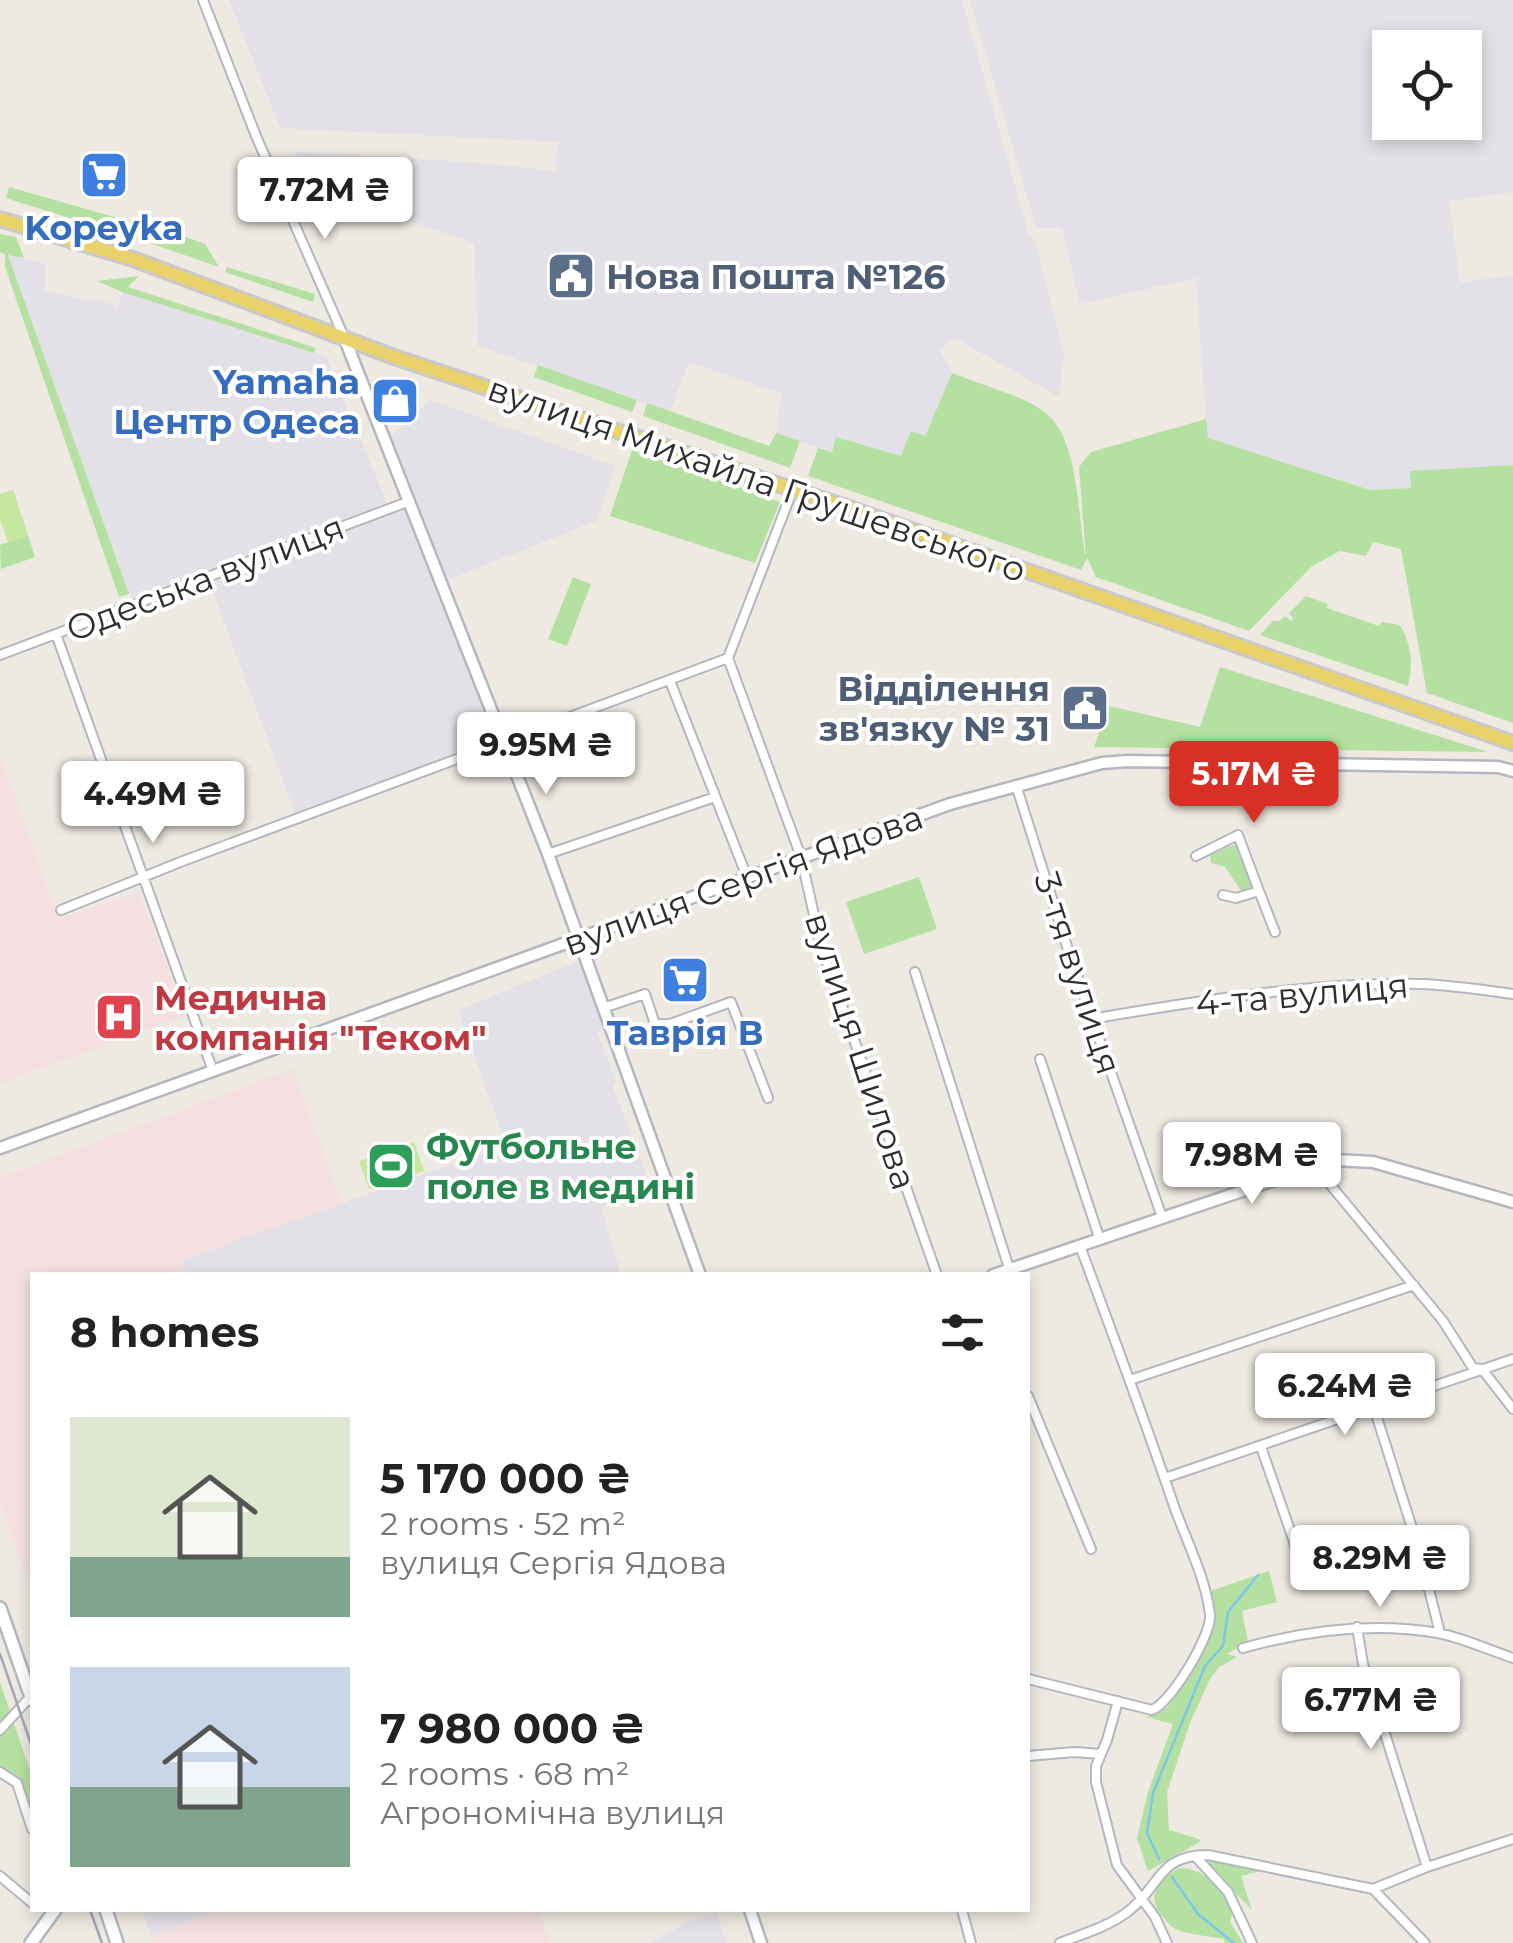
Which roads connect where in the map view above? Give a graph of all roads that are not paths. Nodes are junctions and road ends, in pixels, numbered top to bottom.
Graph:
1 (204, 0) edge
2 (0, 218) edge
3 (344, 337) junction
4 (793, 489) junction
5 (410, 501) junction
6 (56, 634) junction
7 (0, 655) edge
8 (728, 658) junction
9 (670, 681) junction
10 (504, 741) junction
11 (1513, 743) edge
12 (1513, 771) edge
13 (1016, 785) junction
14 (715, 797) junction
15 (548, 854) junction
16 (1196, 856) dead end
17 (801, 857) junction
18 (144, 875) junction
19 (747, 877) junction
20 (1260, 891) junction
21 (1223, 895) dead end
22 (61, 910) dead end
23 (1275, 932) dead end
24 (578, 940) junction
25 (915, 972) dead end
26 (1513, 994) edge
27 (603, 1008) junction
28 (1091, 1019) junction
29 (1040, 1059) dead end
30 (212, 1071) junction
31 (768, 1098) dead end
32 (0, 1148) edge
33 (1314, 1165) junction
34 (1513, 1202) edge
35 (1162, 1217) junction
36 (1099, 1236) junction
37 (1080, 1246) junction
38 (1009, 1268) junction
39 (699, 1272) edge
40 (936, 1272) edge
41 (1000, 1272) edge
42 (1414, 1286) junction
43 (1513, 1359) edge
44 (1482, 1369) junction
45 (1130, 1380) junction
46 (1030, 1401) edge
47 (1374, 1408) junction
48 (1513, 1409) edge
49 (1261, 1446) junction
50 (1165, 1478) junction
51 (1090, 1549) dead end
52 (1308, 1582) dead end
53 (0, 1608) edge
54 (1356, 1627) junction
55 (1440, 1634) junction
56 (1243, 1648) dead end
57 (1513, 1658) edge
58 (1030, 1679) edge
59 (30, 1692) edge
60 (30, 1700) edge
61 (1118, 1700) junction
62 (0, 1730) edge
63 (1101, 1754) junction
64 (1030, 1756) edge
65 (0, 1772) edge
66 (30, 1823) edge
67 (1513, 1839) edge
68 (1195, 1856) junction
69 (1427, 1867) junction
70 (0, 1876) edge
71 (1373, 1889) junction
72 (1142, 1898) junction
73 (30, 1901) edge
74 (49, 1912) edge
75 (107, 1912) edge
76 (751, 1912) edge
77 (963, 1912) edge
78 (31, 1943) edge
79 (118, 1943) edge
80 (761, 1943) edge
81 (971, 1943) edge
82 (1060, 1943) edge
83 (1167, 1943) edge
84 (1252, 1943) edge
85 (1424, 1943) edge

1 - 3 street
2 - 3 main road, вулиця Михайла Грушевського
3 - 4 main road, вулиця Михайла Грушевського
3 - 5 street
4 - 8 street
4 - 11 main road, вулиця Михайла Грушевського
5 - 6 street, Одеська вулиця
5 - 10 street
6 - 7 street, Одеська вулиця
6 - 18 street
8 - 9 street
8 - 17 street, вулиця Шилова
9 - 10 street
9 - 14 street
10 - 15 street
10 - 18 street
12 - 13 street, вулиця Сергія Ядова
13 - 17 street, вулиця Сергія Ядова
13 - 28 street, 3-тя вулиця
14 - 15 street
14 - 19 street
15 - 24 street
16 - 20 street
17 - 19 street, вулиця Сергія Ядова
17 - 40 street, вулиця Шилова
18 - 22 street
18 - 30 street
19 - 24 street, вулиця Сергія Ядова
20 - 21 street
20 - 23 street
24 - 27 street
24 - 30 street, вулиця Сергія Ядова
25 - 38 street
26 - 28 street, 4-та вулиця
27 - 31 street
27 - 39 street
28 - 35 street, 3-тя вулиця
29 - 36 street
30 - 32 street, вулиця Сергія Ядова
33 - 34 street
33 - 35 street
33 - 42 street
35 - 36 street
36 - 37 street
37 - 38 street
37 - 45 street
38 - 41 street
42 - 44 street
42 - 45 street
43 - 44 street
44 - 47 street
44 - 48 street
45 - 50 street
46 - 51 street
47 - 49 street
47 - 55 street
49 - 50 street
49 - 52 street
50 - 61 street
53 - 59 main road
54 - 55 street
54 - 56 street
54 - 69 street
55 - 57 street
58 - 61 street
60 - 62 street
61 - 63 street
63 - 64 street
63 - 72 street
65 - 66 street
67 - 69 street
68 - 71 street
68 - 72 street
68 - 84 street
69 - 71 street
70 - 73 street
71 - 85 street
72 - 82 street
72 - 83 street
74 - 78 main road
75 - 79 main road
76 - 80 street
77 - 81 street

